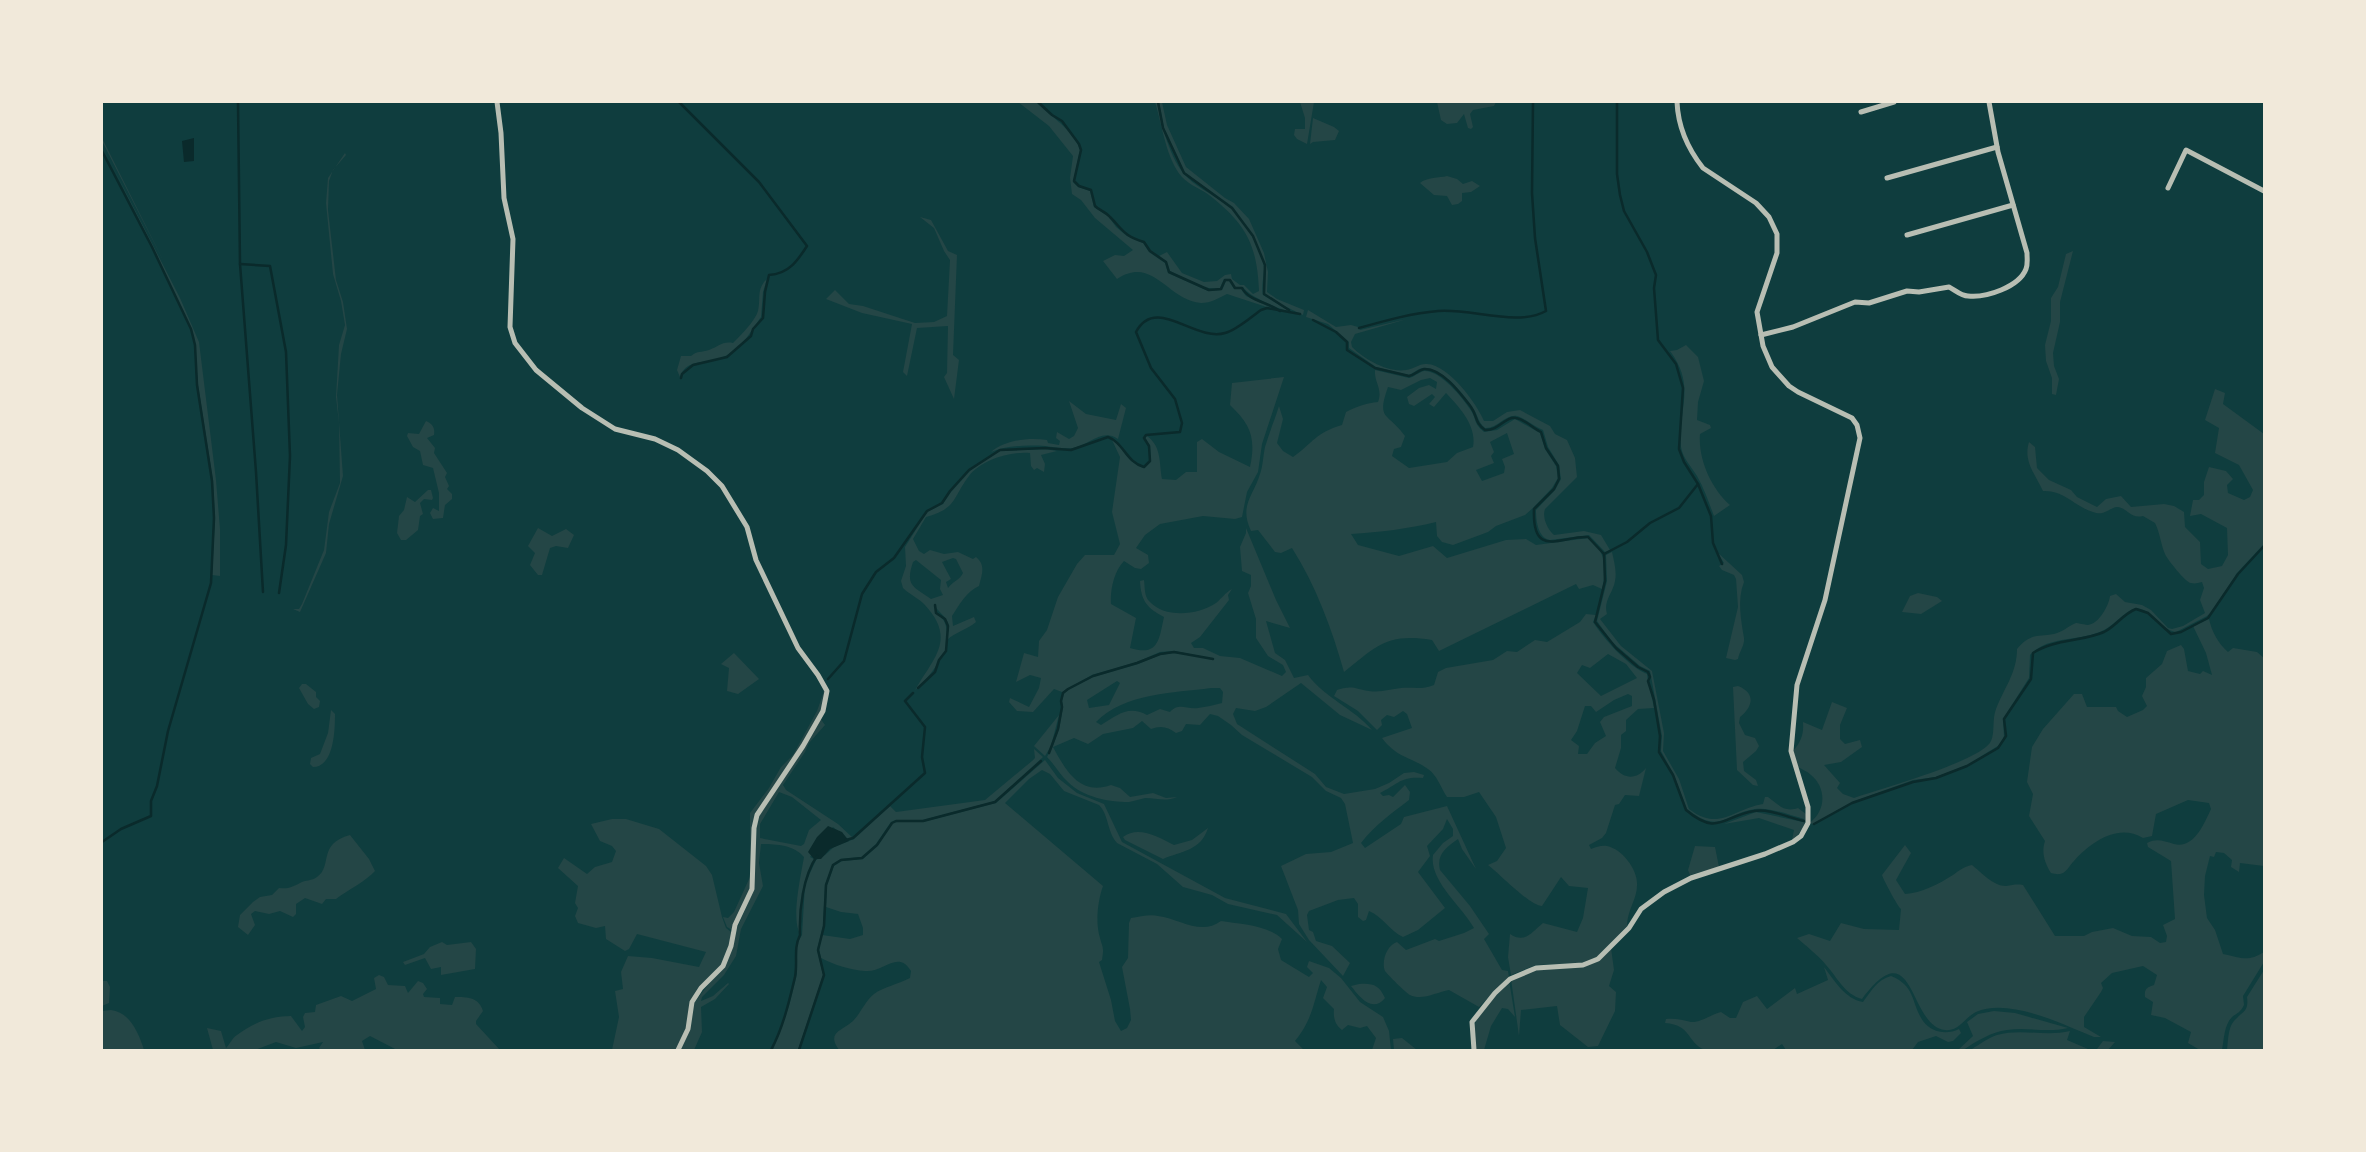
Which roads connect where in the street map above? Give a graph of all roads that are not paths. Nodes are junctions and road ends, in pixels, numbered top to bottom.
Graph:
1 (497, 102) edge
2 (1677, 102) edge
3 (1894, 102) edge
4 (1989, 102) edge
5 (1861, 112) dead end
6 (1997, 147) junction
7 (1887, 178) dead end
8 (2168, 188) dead end
9 (2264, 191) edge
10 (2013, 205) junction
11 (1907, 235) dead end
12 (1761, 335) junction
13 (678, 1051) edge
14 (1474, 1051) edge

1 - 13 street
2 - 12 street
3 - 5 street
4 - 6 street
6 - 7 street
6 - 10 street
8 - 9 street
10 - 11 street
10 - 12 street
12 - 14 street

